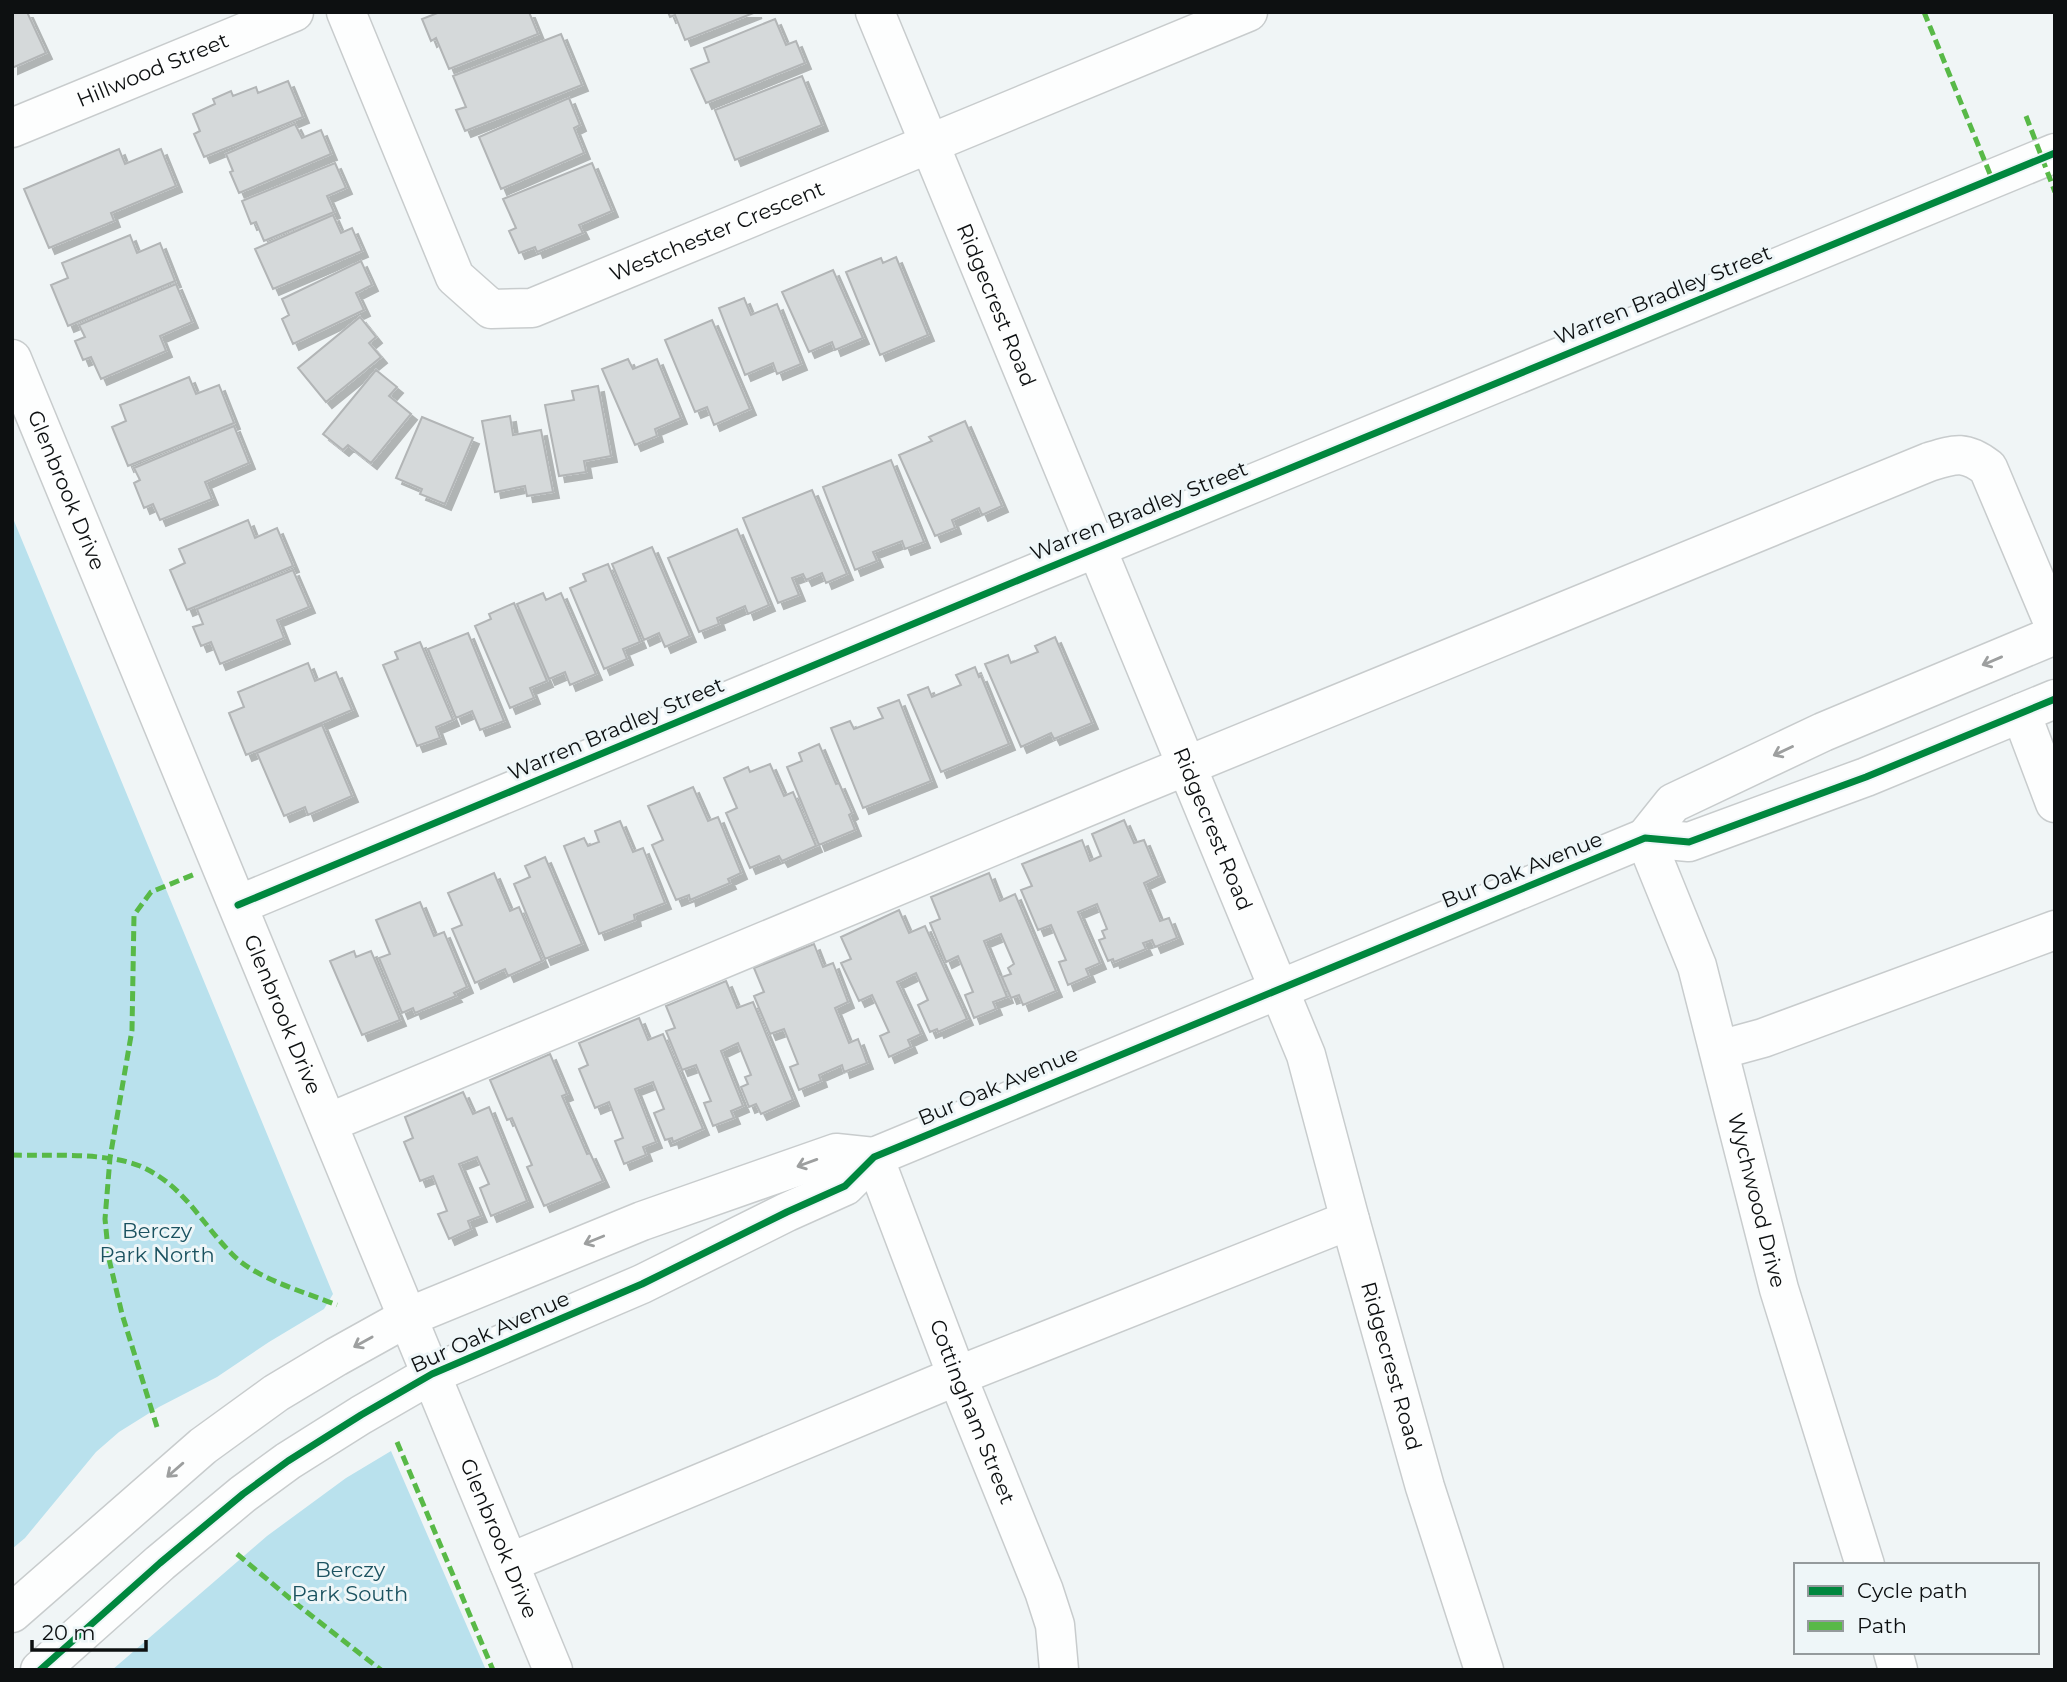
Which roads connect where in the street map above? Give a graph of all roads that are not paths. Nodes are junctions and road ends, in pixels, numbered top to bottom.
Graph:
1 (294, 12) edge
2 (346, 12) edge
3 (875, 12) edge
4 (1248, 12) edge
5 (12, 128) edge
6 (930, 144) junction
7 (2055, 152) edge
8 (12, 359) edge
9 (1096, 548) junction
10 (2055, 627) edge
11 (2055, 635) edge
12 (2038, 706) edge
13 (1186, 766) junction
14 (2055, 803) edge
15 (1645, 838) junction
16 (238, 905) junction
17 (2055, 930) edge
18 (1278, 989) junction
19 (1719, 1050) junction
20 (328, 1123) junction
21 (874, 1157) junction
22 (1350, 1220) junction
23 (408, 1317) junction
24 (432, 1374) junction
25 (957, 1376) junction
26 (509, 1563) junction
27 (1864, 1563) edge
28 (12, 1613) edge
29 (40, 1670) edge
30 (553, 1670) edge
31 (1059, 1670) edge
32 (1484, 1670) edge

1 - 5 street, Hillwood Street
2 - 6 street, Westchester Crescent
3 - 6 street, Ridgecrest Road
4 - 6 street, Westchester Crescent
6 - 9 street, Ridgecrest Road
7 - 9 street, Warren Bradley Street
8 - 16 street, Glenbrook Drive
9 - 13 street, Ridgecrest Road
9 - 16 street, Warren Bradley Street
10 - 13 street
11 -> 15 street, Bur Oak Avenue
12 - 14 street
12 - 15 street, Bur Oak Avenue
13 - 18 street, Ridgecrest Road
13 - 20 street
15 - 18 street, Bur Oak Avenue
15 - 19 street, Wychwood Drive
16 - 20 street, Glenbrook Drive
17 - 19 street
18 - 21 street, Bur Oak Avenue
18 - 22 street, Ridgecrest Road
19 - 27 street, Wychwood Drive
20 - 23 street, Glenbrook Drive
21 -> 23 street, Bur Oak Avenue
21 - 24 street, Bur Oak Avenue
21 - 25 street, Cottingham Street
22 - 25 street
22 - 32 street, Ridgecrest Road
23 - 24 street, Glenbrook Drive
23 -> 28 street, Bur Oak Avenue
24 - 26 street, Glenbrook Drive
24 - 29 street, Bur Oak Avenue
25 - 26 street
25 - 31 street, Cottingham Street
26 - 30 street, Glenbrook Drive

